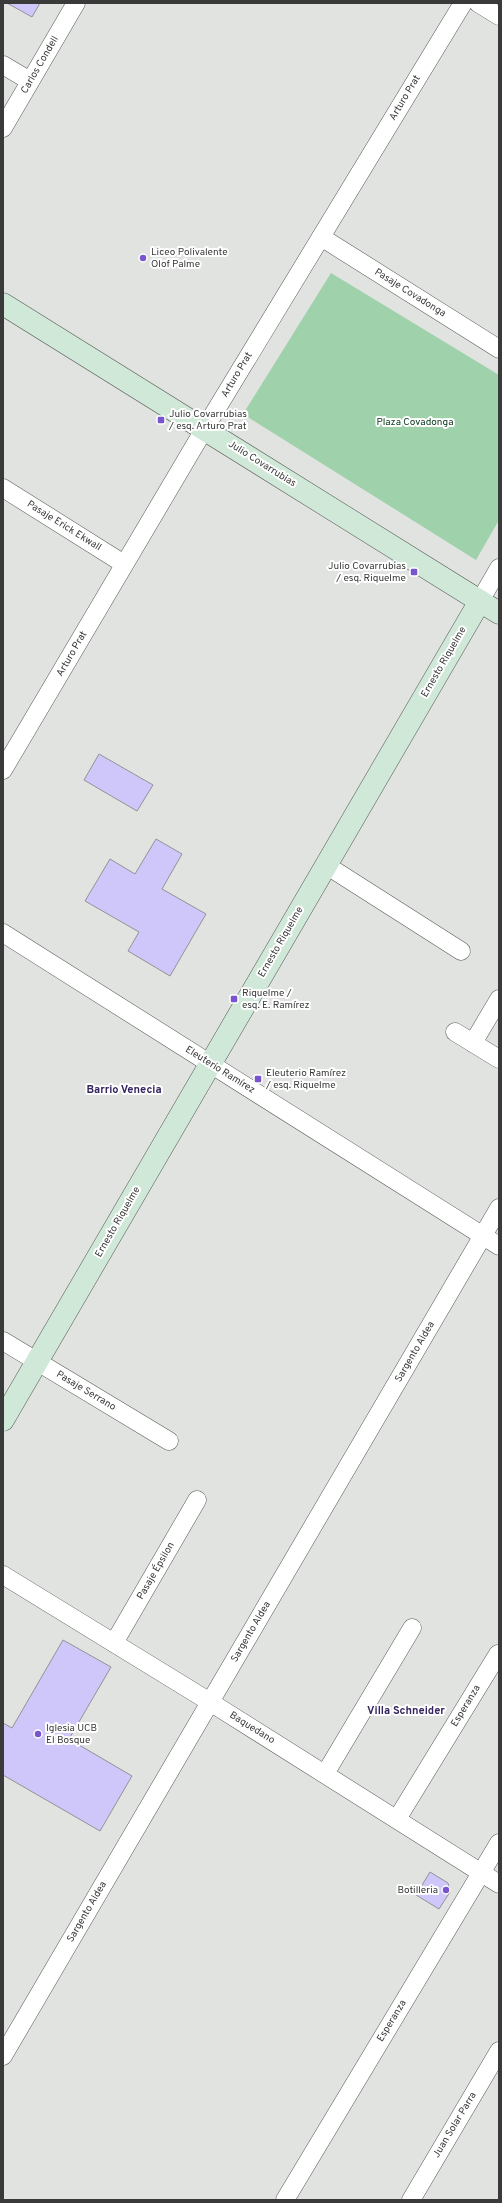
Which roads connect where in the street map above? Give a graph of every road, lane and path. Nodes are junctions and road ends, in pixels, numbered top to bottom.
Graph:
1 (76, 3) edge
2 (463, 3) edge
3 (478, 3) edge
4 (499, 16) edge
5 (3, 65) edge
6 (30, 81) junction
7 (3, 128) edge
8 (321, 238) junction
9 (3, 304) edge
10 (499, 349) edge
11 (205, 428) junction
12 (3, 488) edge
13 (124, 564) junction
14 (499, 568) edge
15 (480, 601) junction
16 (499, 613) edge
17 (3, 770) edge
18 (326, 865) junction
19 (3, 933) edge
20 (461, 951) dead end
21 (499, 999) edge
22 (455, 1032) dead end
23 (473, 1043) junction
24 (499, 1059) edge
25 (210, 1064) junction
26 (499, 1208) edge
27 (483, 1236) junction
28 (499, 1246) edge
29 (3, 1341) edge
30 (37, 1362) junction
31 (3, 1420) edge
32 (169, 1441) dead end
33 (197, 1500) dead end
34 (3, 1575) edge
35 (412, 1628) dead end
36 (114, 1643) junction
37 (498, 1654) dead end
38 (210, 1702) junction
39 (325, 1774) junction
40 (397, 1820) junction
41 (499, 1843) edge
42 (481, 1873) junction
43 (499, 1884) edge
44 (499, 2051) edge
45 (3, 2056) edge
46 (413, 2199) edge
47 (285, 2200) edge

1 - 6 street, Carlos Condell
2 - 8 street, Arturo Prat
3 - 4 street
5 - 6 street
6 - 7 street, Carlos Condell
8 - 10 street, Pasaje Covadonga
8 - 11 street, Arturo Prat
9 - 11 street, Julio Covarrubias
11 - 13 street, Arturo Prat
11 - 15 street, Julio Covarrubias
12 - 13 street, Pasaje Erick Ekwall
13 - 17 street, Arturo Prat
14 - 15 street, Ernesto Riquelme
15 - 16 street, Julio Covarrubias
15 - 18 street, Ernesto Riquelme
18 - 20 street
18 - 25 street, Ernesto Riquelme
19 - 25 street, Eleuterio Ramírez
21 - 23 street
22 - 23 street
23 - 24 street
25 - 27 street, Eleuterio Ramírez
25 - 30 street, Ernesto Riquelme
26 - 27 street, Sargento Aldea
27 - 28 street, Eleuterio Ramírez
27 - 38 street, Sargento Aldea
29 - 30 street, Pasaje Serrano
30 - 31 street, Ernesto Riquelme
30 - 32 street, Pasaje Serrano
33 - 36 street, Pasaje Épsilon
34 - 36 street, Baquedano
35 - 39 street
36 - 38 street, Baquedano
37 - 40 street, Esperanza
38 - 39 street, Baquedano
38 - 45 street, Sargento Aldea
39 - 40 street, Baquedano
40 - 42 street, Baquedano
41 - 42 street, Esperanza
42 - 43 street, Baquedano
42 - 47 street, Esperanza
44 - 46 street, Juan Solar Parra

